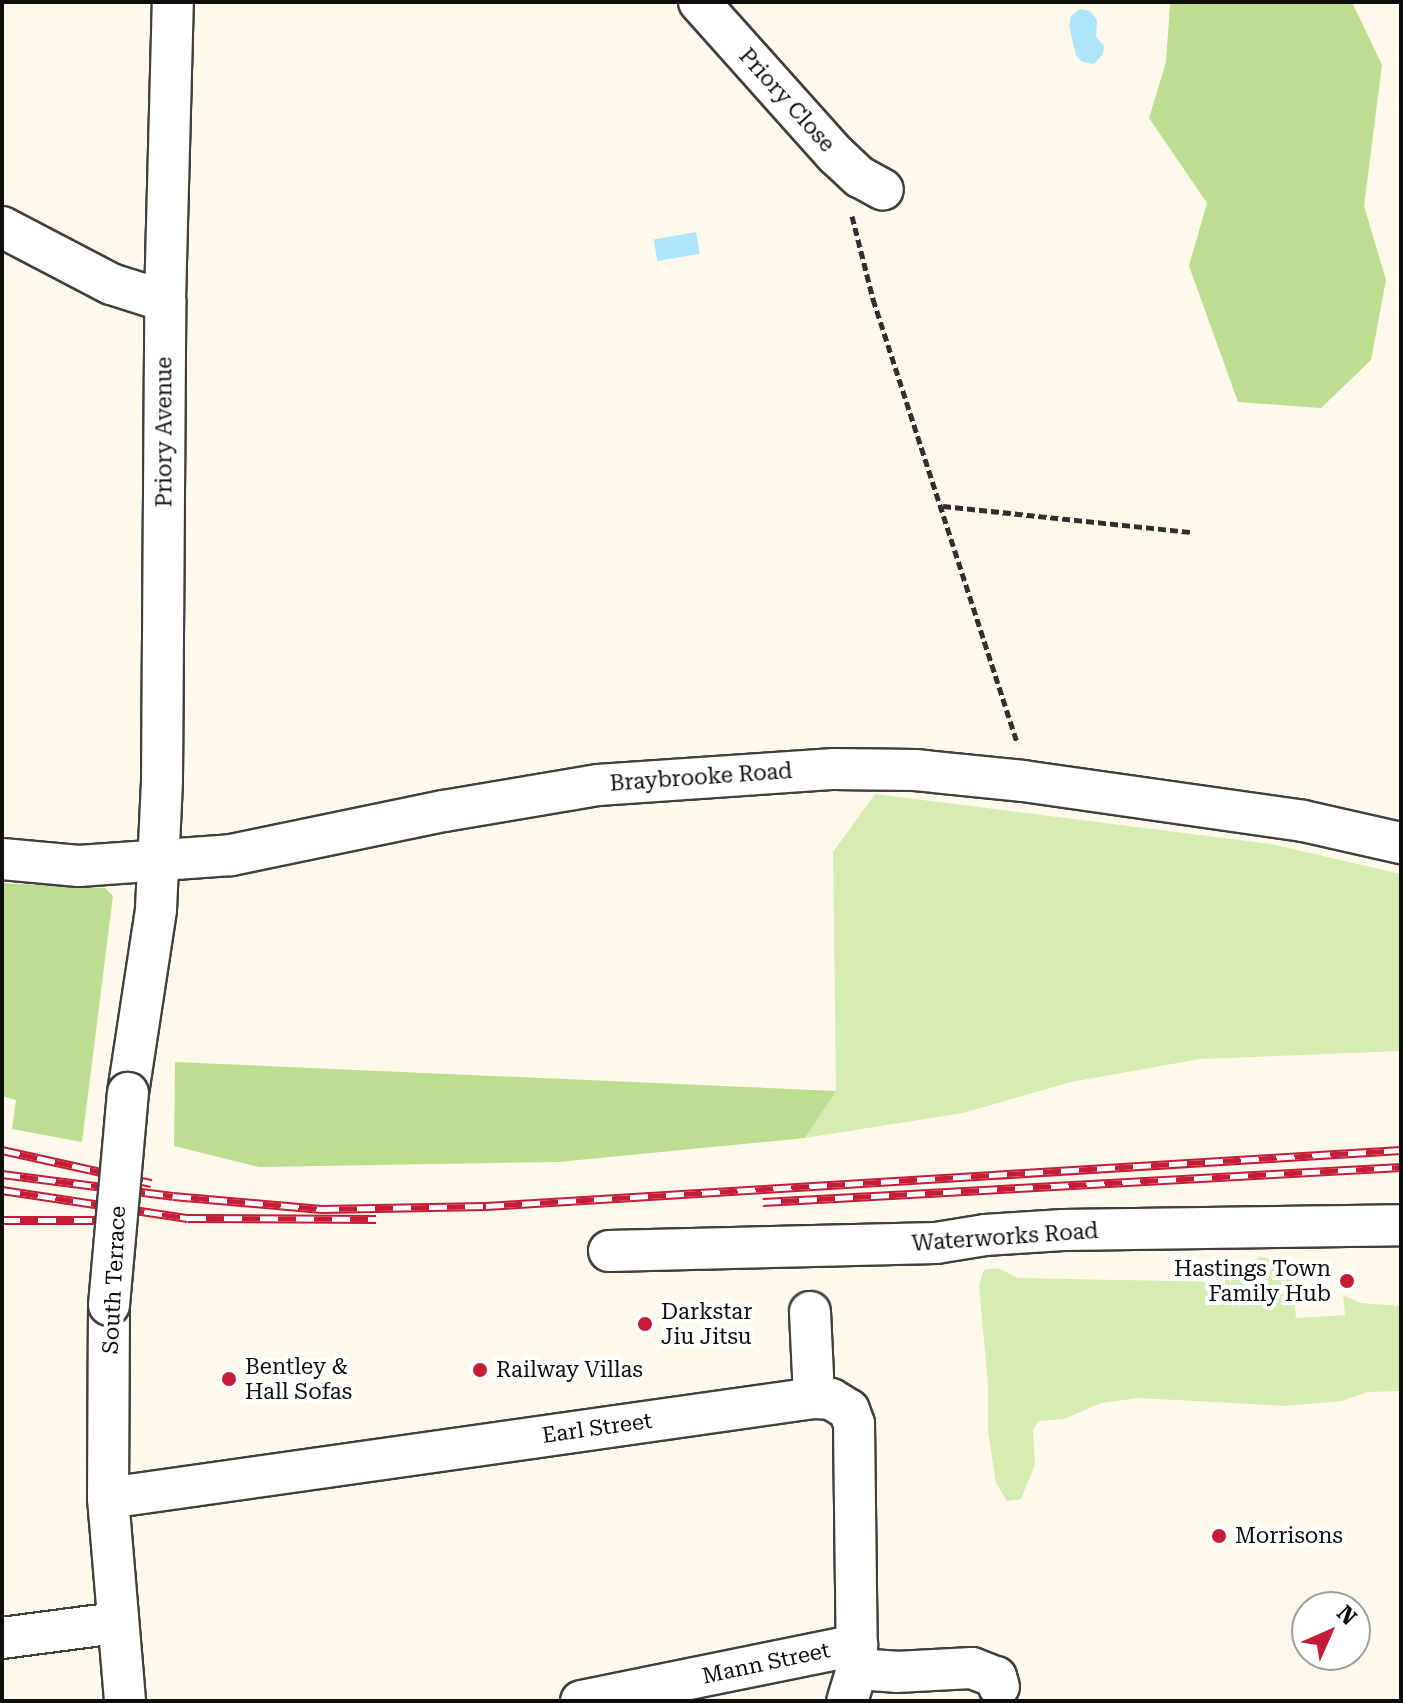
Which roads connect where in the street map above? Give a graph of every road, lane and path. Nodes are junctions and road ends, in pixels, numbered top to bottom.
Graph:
1 (173, 2) edge
2 (699, 2) edge
3 (883, 190) dead end
4 (851, 213) dead end
5 (2, 227) edge
6 (165, 301) junction
7 (943, 506) junction
8 (1192, 532) dead end
9 (1023, 781) junction
10 (1401, 843) edge
11 (2, 859) edge
12 (157, 861) junction
13 (1401, 1225) edge
14 (609, 1251) dead end
15 (810, 1312) dead end
16 (814, 1398) junction
17 (108, 1498) junction
18 (116, 1623) junction
19 (2, 1638) edge
20 (854, 1672) edge
21 (999, 1687) dead end
22 (125, 1701) edge
23 (581, 1701) edge

1 - 6 street, Priory Avenue
2 - 3 street, Priory Close
4 - 7 path
5 - 6 street
6 - 12 street, Priory Avenue
7 - 8 path
7 - 9 path
9 - 10 street, Braybrooke Road
9 - 12 street, Braybrooke Road
11 - 12 street, Braybrooke Road
12 - 17 street, South Terrace, bridge
13 - 14 street, Waterworks Road
15 - 16 street
16 - 17 street, Earl Street
16 - 20 street, Earl Street
17 - 18 street, South Terrace
18 - 19 street
18 - 22 street, South Terrace
20 - 21 street, Mann Street
20 - 23 street, Mann Street

